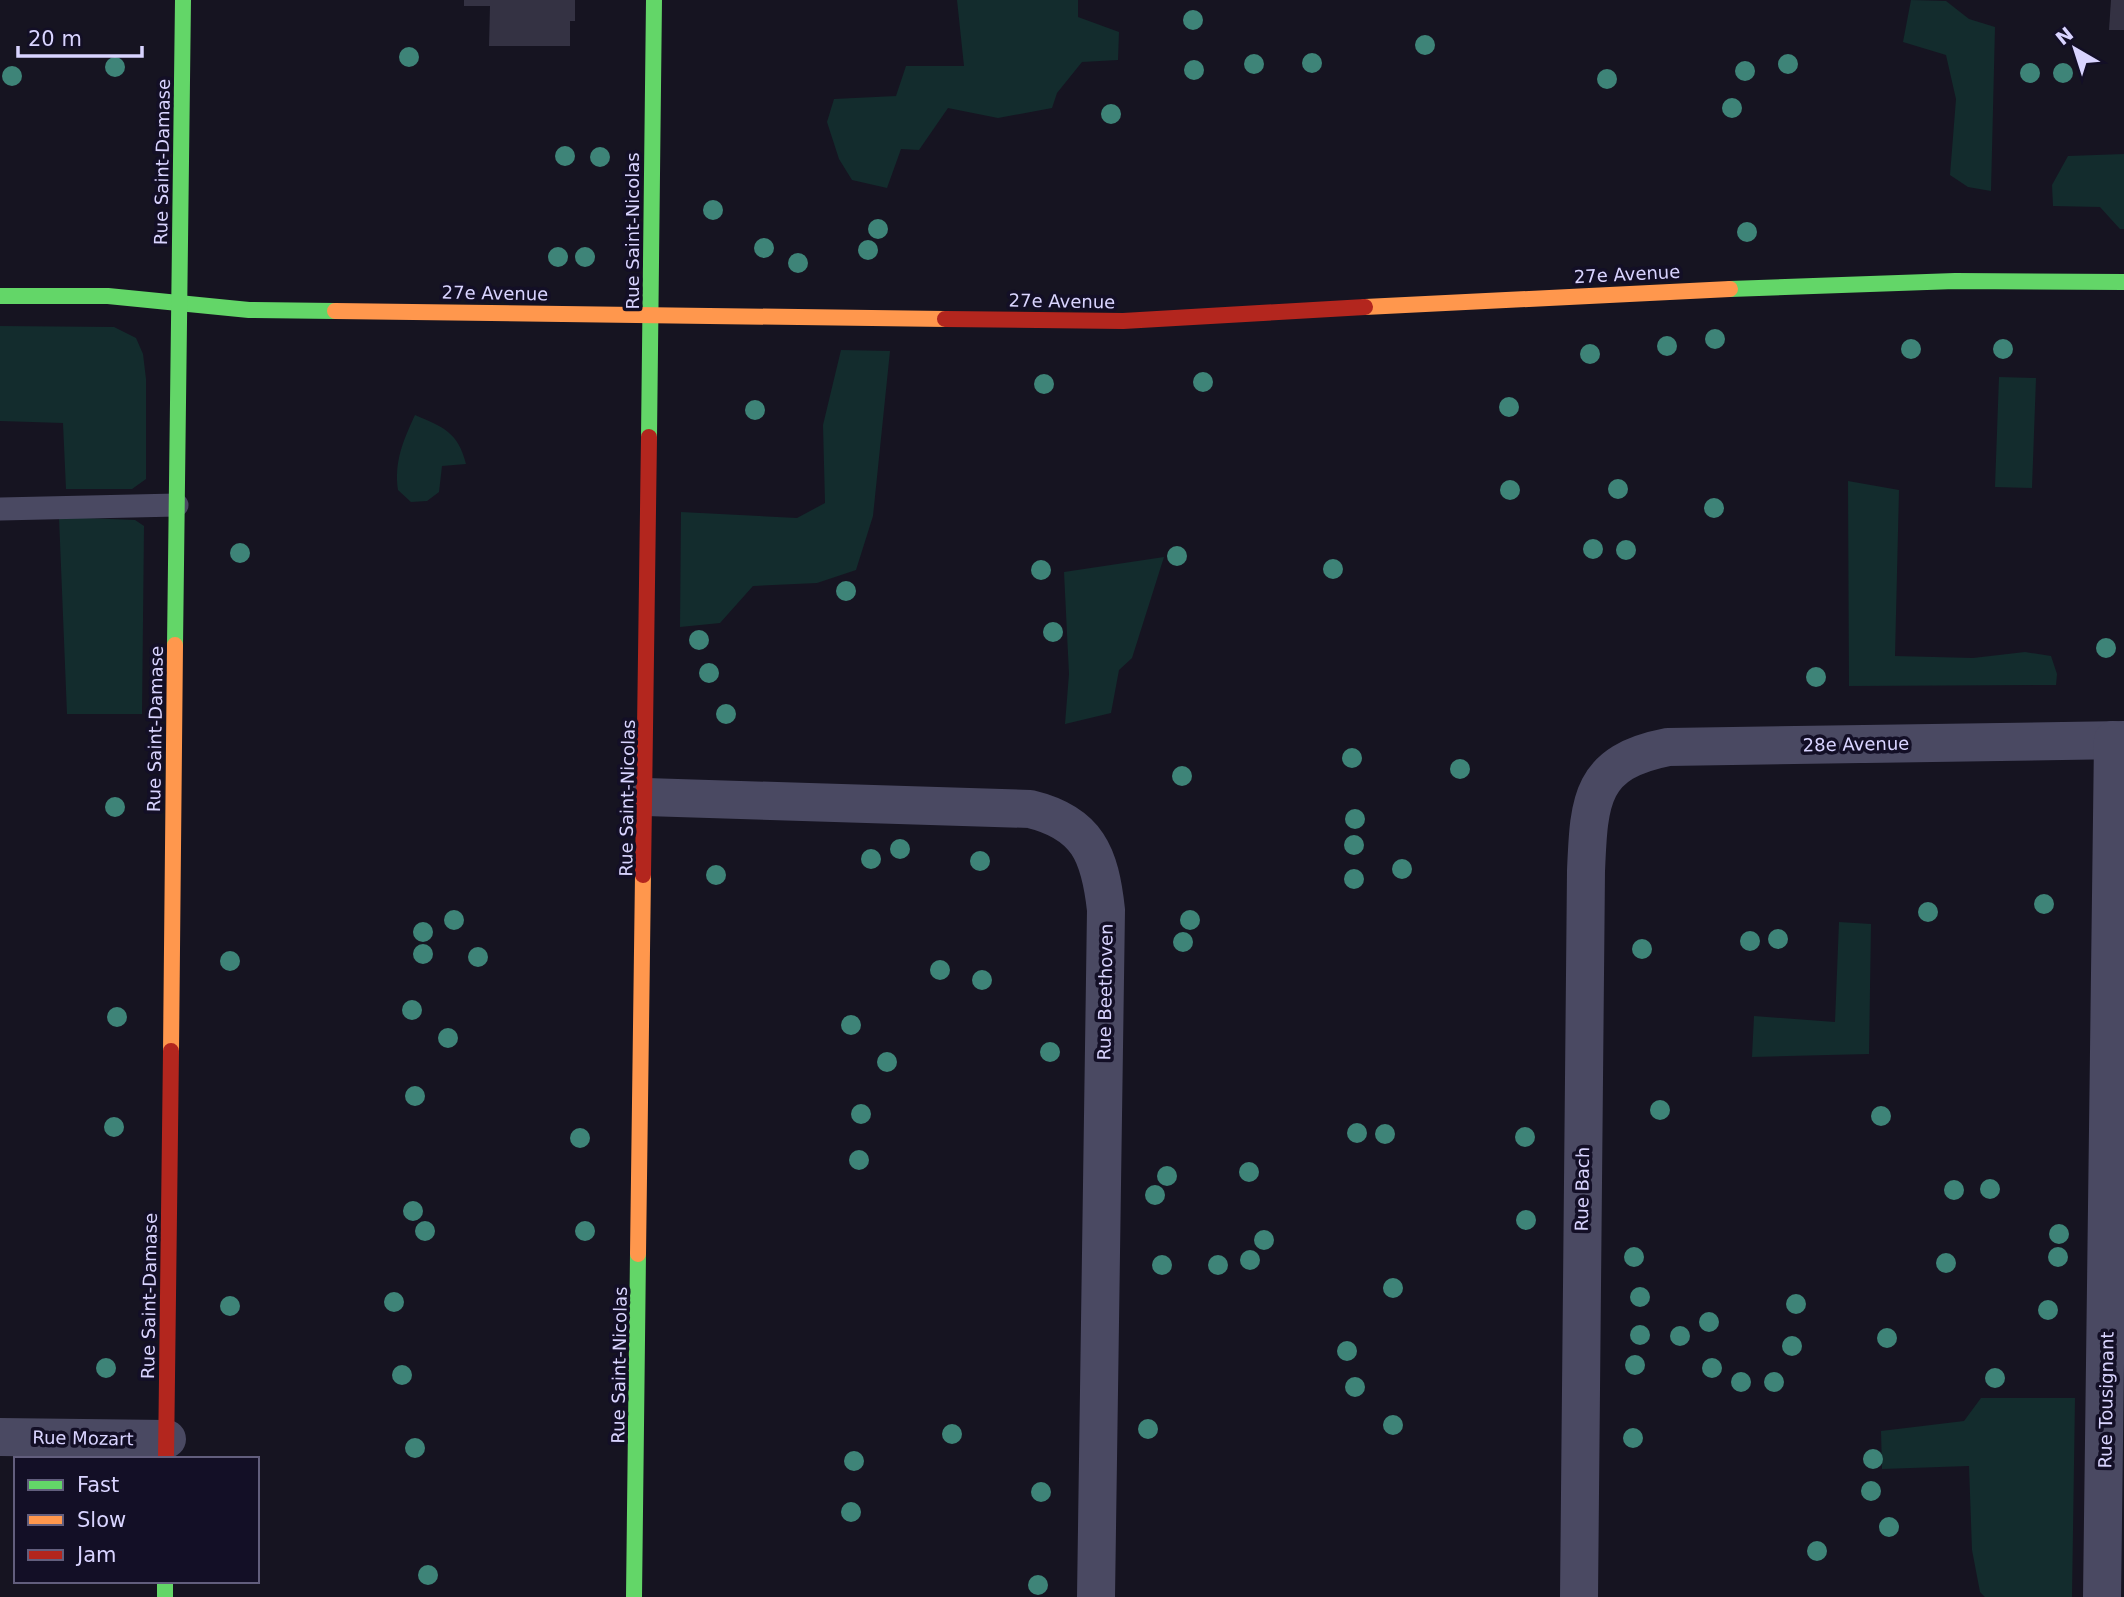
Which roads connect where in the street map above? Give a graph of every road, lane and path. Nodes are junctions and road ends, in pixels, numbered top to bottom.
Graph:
1 (183, 0) edge
2 (654, 0) edge
3 (2124, 282) edge
4 (0, 296) edge
5 (179, 302) junction
6 (651, 314) junction
7 (177, 505) junction
8 (0, 509) edge
9 (2118, 740) edge
10 (1601, 783) joint
11 (646, 797) junction
12 (0, 1437) edge
13 (167, 1449) edge
14 (634, 1597) edge
15 (1096, 1597) edge
16 (1580, 1597) edge
17 (2102, 1597) edge

1 - 5 street, Rue Saint-Damase
2 - 6 street, Rue Saint-Nicolas
3 - 6 street, 27e Avenue
4 - 5 street, 27e Avenue
5 - 6 street, 27e Avenue
5 - 7 street, Rue Saint-Damase
6 - 11 street, Rue Saint-Nicolas
7 - 8 lane
7 - 13 street, Rue Saint-Damase
9 - 10 street, 28e Avenue
9 - 17 street, Rue Tousignant
10 - 16 street, Rue Bach
11 - 14 street, Rue Saint-Nicolas
11 - 15 street, Rue Beethoven
12 - 13 street, Rue Mozart

